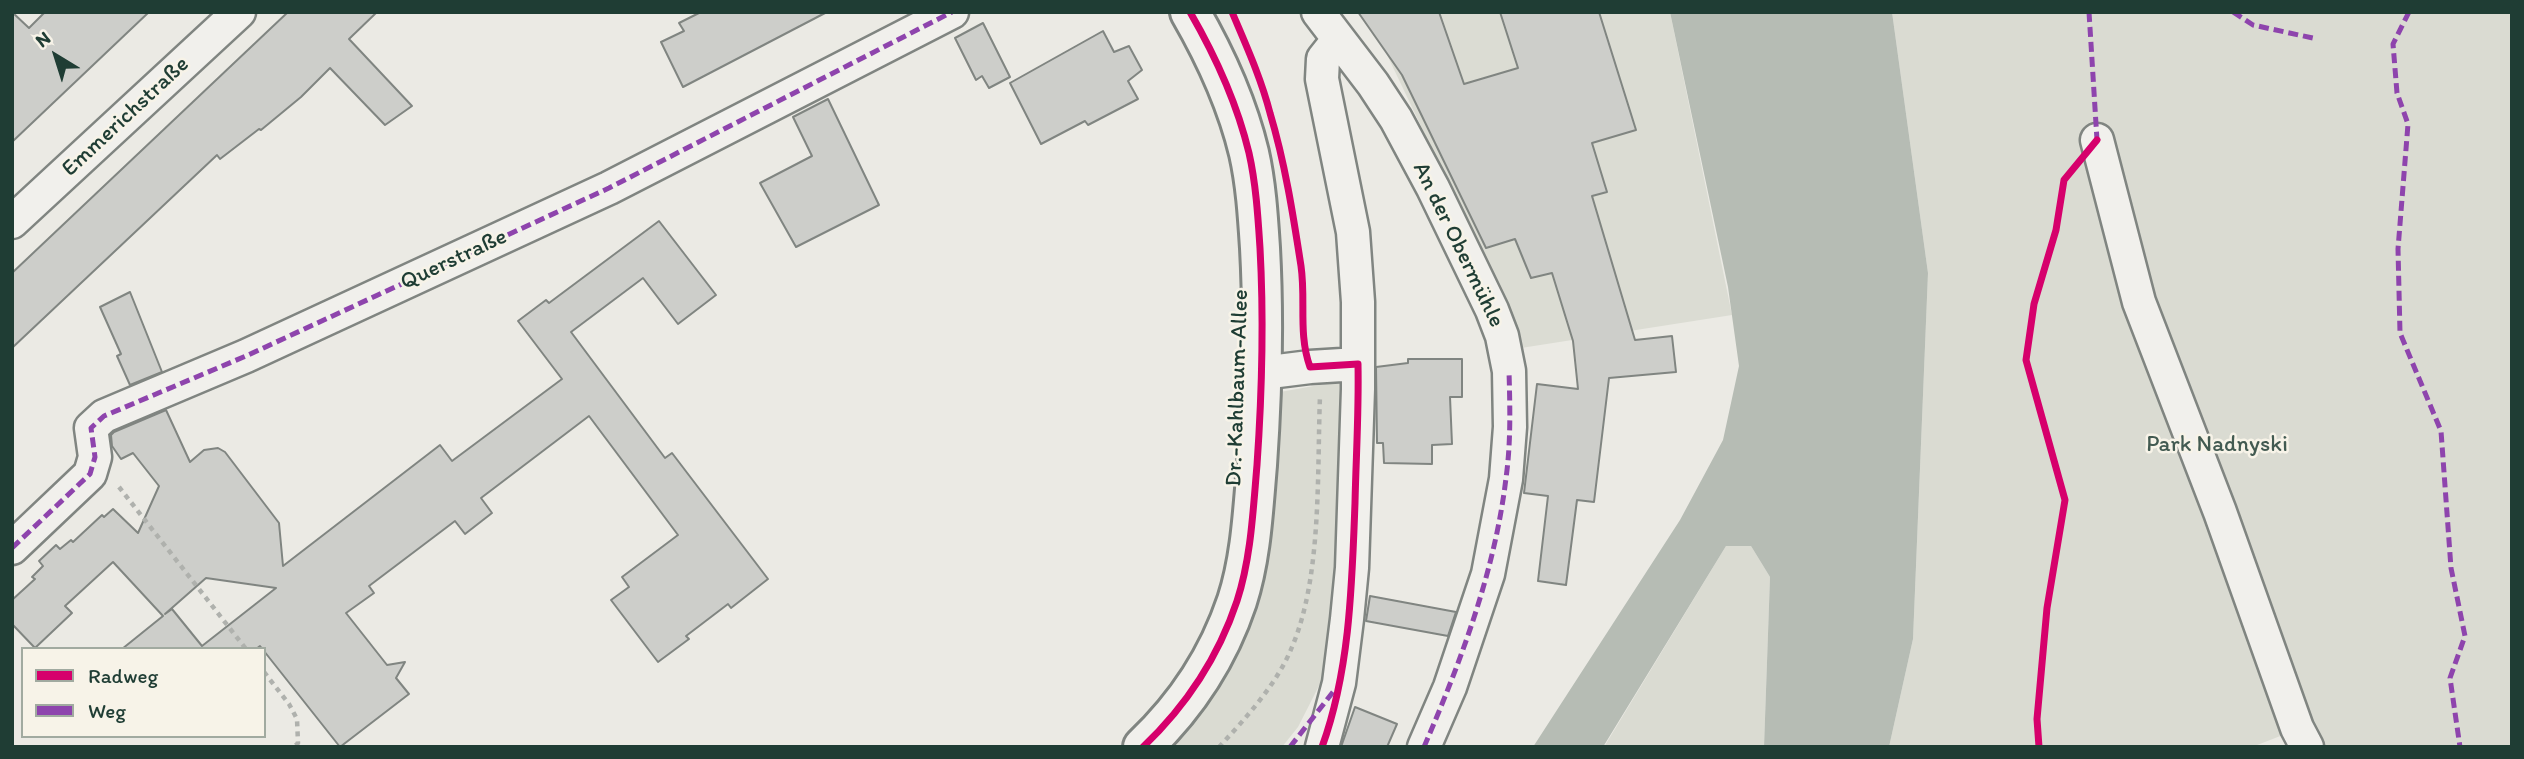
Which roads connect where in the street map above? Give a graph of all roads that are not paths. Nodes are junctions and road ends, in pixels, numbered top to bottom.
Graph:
1 (239, 12) edge
2 (952, 12) edge
3 (1190, 12) edge
4 (1318, 12) edge
5 (1338, 40) junction
6 (2097, 140) dead end
7 (12, 222) edge
8 (1358, 364) junction
9 (1262, 373) junction
10 (12, 548) edge
11 (1143, 747) edge
12 (1322, 747) edge
13 (1424, 747) edge
14 (2307, 747) edge

1 - 7 street, Emmerichstraße
2 - 10 street, Querstraße
3 - 9 main road, Dr.-Kahlbaum-Allee
4 - 5 street, An der Obermühle
5 - 8 street
5 - 13 street, An der Obermühle
6 - 14 street
8 - 9 street, Dr.-Kahlbaum-Allee
8 - 12 street
9 - 11 main road, Dr.-Kahlbaum-Allee

